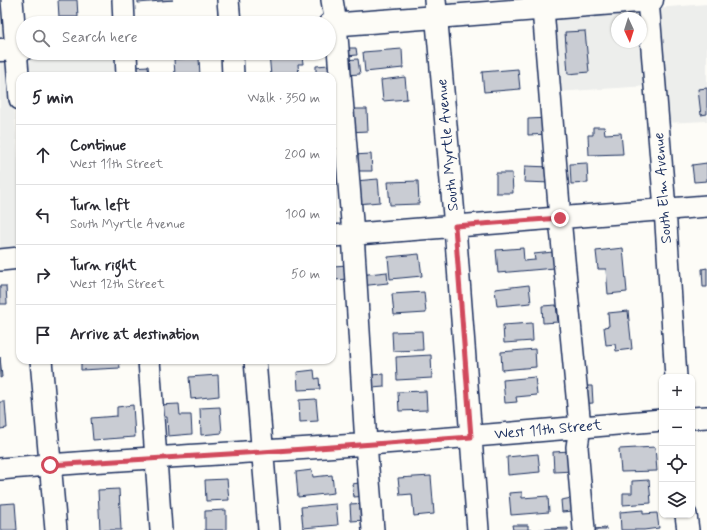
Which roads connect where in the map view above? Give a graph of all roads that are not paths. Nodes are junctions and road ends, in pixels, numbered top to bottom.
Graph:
1 (12, 0) edge
2 (123, 0) edge
3 (228, 0) edge
4 (332, 0) edge
5 (648, 0) edge
6 (652, 0) edge
7 (436, 9) edge
8 (543, 9) junction
9 (124, 16) edge
10 (229, 16) edge
11 (332, 16) edge
12 (336, 23) edge
13 (13, 50) edge
14 (126, 60) edge
15 (232, 60) edge
16 (335, 60) edge
17 (16, 72) edge
18 (127, 72) edge
19 (233, 72) edge
20 (707, 206) edge
21 (665, 209) junction
22 (560, 218) junction
23 (455, 226) junction
24 (352, 234) junction
25 (336, 236) edge
26 (16, 258) edge
27 (0, 260) edge
28 (41, 364) edge
29 (149, 364) edge
30 (255, 364) edge
31 (676, 374) edge
32 (707, 417) edge
33 (695, 418) edge
34 (659, 420) edge
35 (580, 428) junction
36 (471, 437) junction
37 (366, 444) junction
38 (262, 452) junction
39 (155, 458) junction
40 (50, 465) junction
41 (0, 470) edge
42 (686, 518) edge
43 (56, 530) edge
44 (161, 530) edge
45 (269, 530) edge
46 (373, 530) edge
47 (478, 530) edge
48 (584, 530) edge
49 (688, 530) edge

1 - 13 street
2 - 9 street
3 - 10 street
4 - 11 street
5 - 6 main road
5 - 8 main road
5 - 21 street, South Elm Avenue
7 - 8 main road
7 - 12 main road
7 - 23 street, South Myrtle Avenue
8 - 22 street
13 - 17 street
14 - 18 street
15 - 19 street
16 - 24 street
20 - 21 street
21 - 22 street
21 - 31 street, South Elm Avenue
22 - 23 street
22 - 35 street
23 - 24 street
23 - 36 street, South Myrtle Avenue
24 - 25 street
24 - 37 street
26 - 27 street
28 - 40 street
29 - 39 street
30 - 38 street
32 - 33 street
34 - 35 street, West 11th Street
35 - 36 street, West 11th Street
35 - 48 street
36 - 37 street, West 11th Street
36 - 47 street, South Myrtle Avenue
37 - 38 street, West 11th Street
37 - 46 street
38 - 39 street, West 11th Street
38 - 45 street
39 - 40 street, West 11th Street
39 - 44 street
40 - 41 street, West 11th Street
40 - 43 street
42 - 49 street

